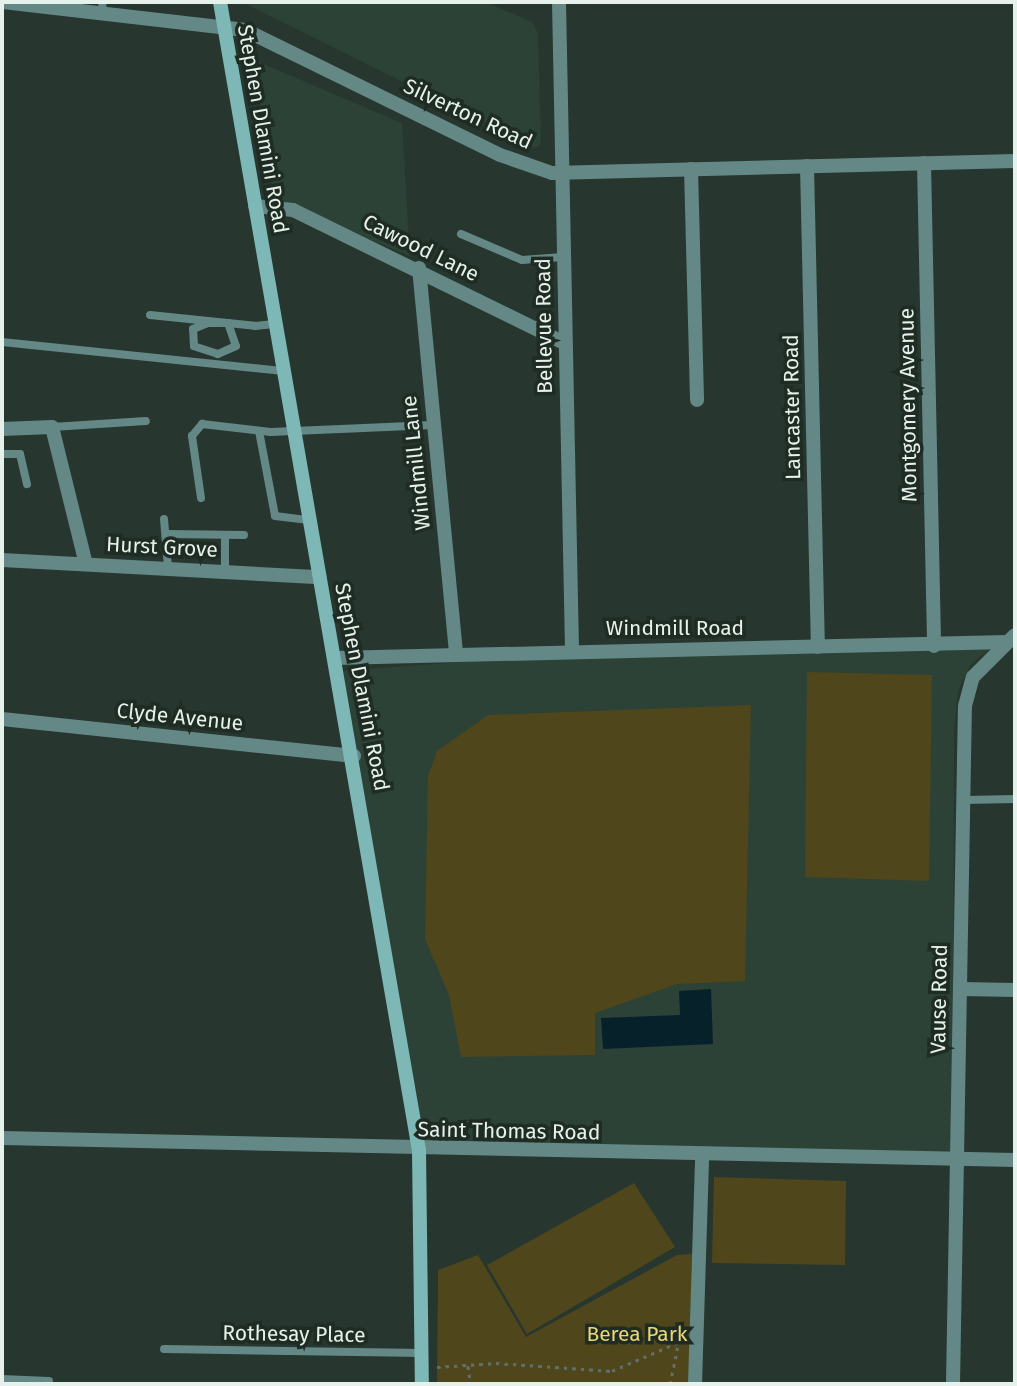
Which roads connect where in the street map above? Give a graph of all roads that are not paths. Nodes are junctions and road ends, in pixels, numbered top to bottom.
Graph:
1 (3, 2) edge
2 (220, 2) edge
3 (559, 2) edge
4 (103, 7) edge
5 (224, 26) junction
6 (1015, 161) edge
7 (924, 163) junction
8 (807, 166) junction
9 (691, 169) junction
10 (563, 174) junction
11 (255, 206) junction
12 (461, 234) dead end
13 (563, 257) junction
14 (419, 268) junction
15 (150, 315) dead end
16 (228, 323) junction
17 (274, 324) junction
18 (2, 342) edge
19 (565, 343) junction
20 (281, 371) junction
21 (697, 400) dead end
22 (146, 421) dead end
23 (433, 425) junction
24 (52, 427) junction
25 (2, 429) edge
26 (292, 430) junction
27 (259, 431) junction
28 (2, 454) edge
29 (27, 484) dead end
30 (201, 498) dead end
31 (164, 519) dead end
32 (307, 520) junction
33 (167, 534) junction
34 (225, 535) junction
35 (244, 535) dead end
36 (168, 545) junction
37 (208, 550) dead end
38 (2, 560) edge
39 (86, 564) junction
40 (168, 568) junction
41 (225, 571) junction
42 (320, 577) junction
43 (1012, 640) edge
44 (934, 646) junction
45 (818, 647) junction
46 (572, 650) junction
47 (456, 653) junction
48 (335, 658) junction
49 (2, 719) edge
50 (354, 756) junction
51 (1015, 799) edge
52 (965, 800) junction
53 (961, 989) junction
54 (1015, 990) edge
55 (2, 1138) edge
56 (419, 1150) junction
57 (702, 1156) junction
58 (956, 1159) junction
59 (1015, 1160) edge
60 (164, 1349) dead end
61 (423, 1360) junction
62 (2, 1379) edge
63 (49, 1381) dead end
64 (422, 1384) edge
65 (695, 1384) edge
66 (953, 1384) edge

1 - 4 street, Silverton Road
2 - 5 main road, Stephen Dlamini Road
3 - 10 street, Bellevue Road
4 - 5 street, Silverton Road
5 - 10 street, Silverton Road
5 - 11 main road, Stephen Dlamini Road
6 - 7 street, Silverton Road
7 - 8 street, Silverton Road
7 - 44 street, Montgomery Avenue
8 - 9 street, Silverton Road
8 - 45 street, Lancaster Road
9 - 10 street, Silverton Road
9 - 21 street
10 - 13 street, Bellevue Road
11 - 14 street, Cawood Lane
11 - 17 main road, Stephen Dlamini Road
12 - 13 lane
13 - 19 street, Bellevue Road
14 - 19 street, Cawood Lane
14 - 23 street, Windmill Lane
15 - 16 lane
16 - 16 lane
16 - 17 lane
17 - 20 main road, Stephen Dlamini Road
18 - 20 lane
19 - 46 street, Bellevue Road
20 - 26 main road, Stephen Dlamini Road
22 - 24 lane
23 - 26 lane
23 - 47 street, Windmill Lane
24 - 25 street
24 - 39 street
26 - 27 lane
26 - 32 main road, Stephen Dlamini Road
27 - 30 lane
27 - 32 lane
28 - 29 lane
31 - 33 lane
32 - 42 main road, Stephen Dlamini Road
33 - 34 lane
33 - 36 lane
34 - 35 lane
34 - 41 lane
36 - 37 lane
36 - 40 lane
38 - 39 street, Hurst Grove
39 - 40 street, Hurst Grove
40 - 41 street, Hurst Grove
41 - 42 street, Hurst Grove
42 - 48 main road, Stephen Dlamini Road
43 - 44 street, Windmill Road
43 - 52 street, Vause Road
44 - 45 street, Windmill Road
45 - 46 street, Windmill Road
46 - 47 street, Windmill Road
47 - 48 street, Windmill Road
48 - 50 main road, Stephen Dlamini Road
49 - 50 street, Clyde Avenue
50 - 56 main road, Stephen Dlamini Road
51 - 52 lane
52 - 53 street, Vause Road
53 - 54 street
53 - 58 street, Vause Road
55 - 56 street, Saint Thomas Road
56 - 57 street, Saint Thomas Road
56 - 61 main road, Stephen Dlamini Road
57 - 58 street, Saint Thomas Road
57 - 65 street
58 - 59 street, Saint Thomas Road
58 - 66 street, Vause Road
60 - 61 lane, Rothesay Place
61 - 64 main road, Stephen Dlamini Road
62 - 63 lane

